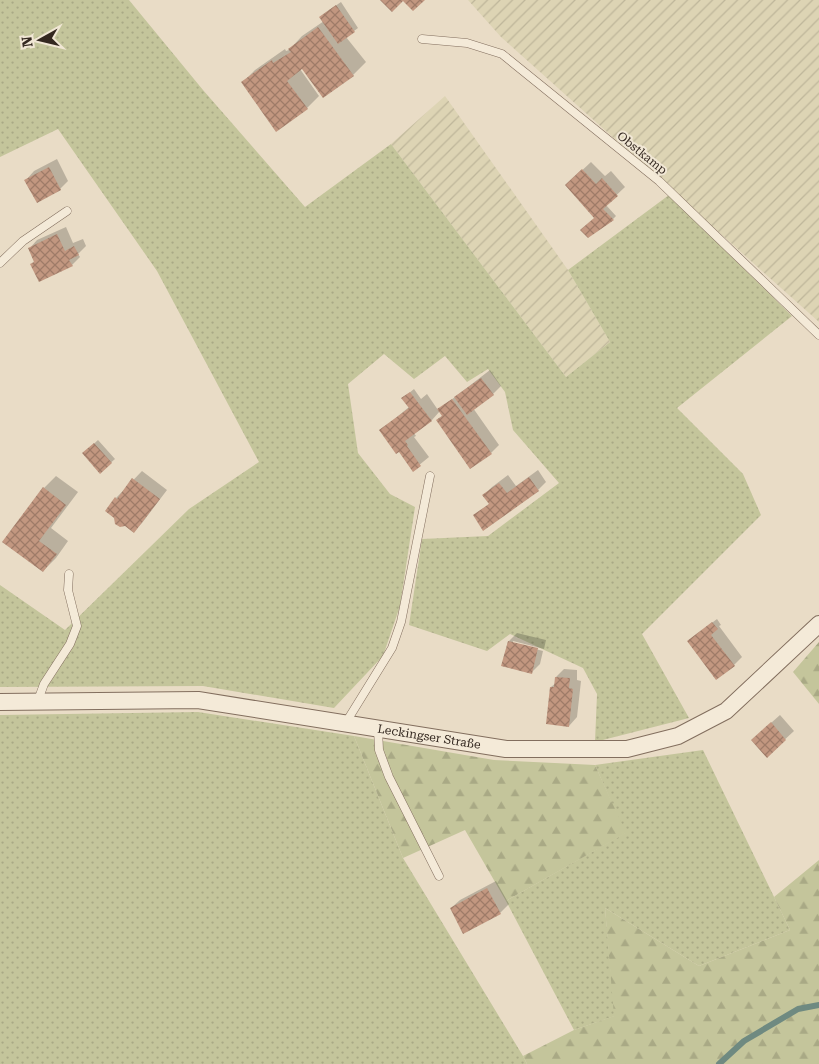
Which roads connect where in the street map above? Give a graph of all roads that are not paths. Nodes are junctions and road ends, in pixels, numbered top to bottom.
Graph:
1 (422, 39) dead end
2 (67, 211) dead end
3 (0, 263) edge
4 (819, 335) edge
5 (430, 476) dead end
6 (69, 574) dead end
7 (819, 624) edge
8 (0, 702) edge
9 (37, 703) junction
10 (345, 724) junction
11 (378, 729) junction
12 (439, 876) dead end

1 - 4 lane, Obstkamp
2 - 3 lane
5 - 10 lane
6 - 9 lane
7 - 11 street, Leckingser Straße
8 - 9 street, Leckingser Straße
9 - 10 street, Leckingser Straße
10 - 11 street, Leckingser Straße
11 - 12 lane

